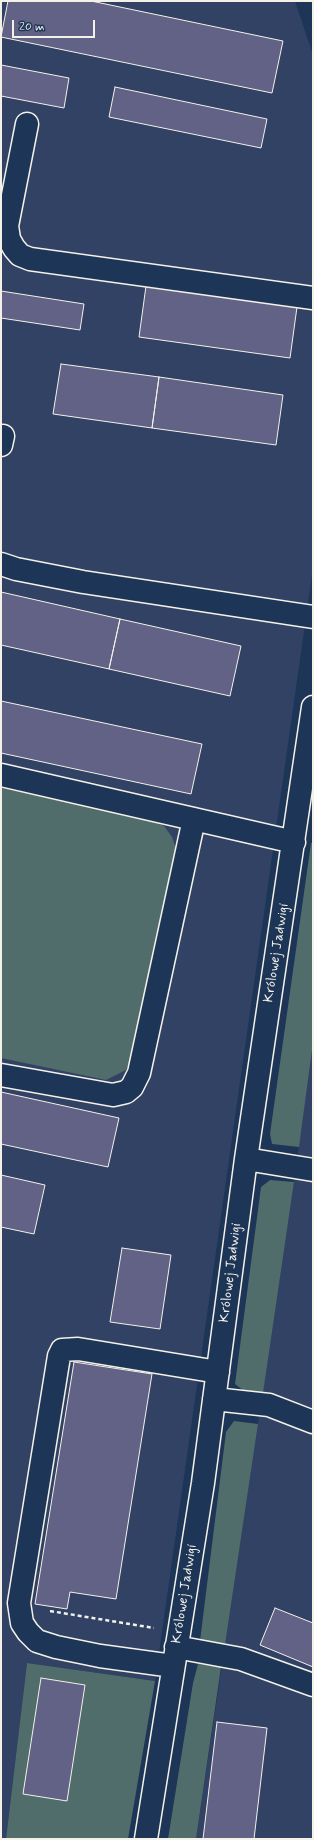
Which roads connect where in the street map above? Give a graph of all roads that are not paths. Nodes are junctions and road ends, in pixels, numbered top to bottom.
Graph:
1 (27, 124) dead end
2 (313, 298) edge
3 (1, 564) edge
4 (313, 617) edge
5 (313, 707) edge
6 (1, 774) edge
7 (194, 819) junction
8 (294, 842) junction
9 (1, 1075) edge
10 (246, 1159) junction
11 (313, 1170) edge
12 (218, 1372) junction
13 (214, 1399) junction
14 (313, 1422) edge
15 (176, 1648) junction
16 (313, 1685) edge
17 (146, 1839) edge

1 - 2 street
3 - 4 street
5 - 8 street, Królowej Jadwigi
6 - 7 street
7 - 8 street
7 - 9 street
8 - 10 street, Królowej Jadwigi
10 - 11 street
10 - 12 street, Królowej Jadwigi
12 - 13 street, Królowej Jadwigi
12 - 15 street
13 - 14 street
13 - 15 street, Królowej Jadwigi
15 - 16 street
15 - 17 street, Królowej Jadwigi

